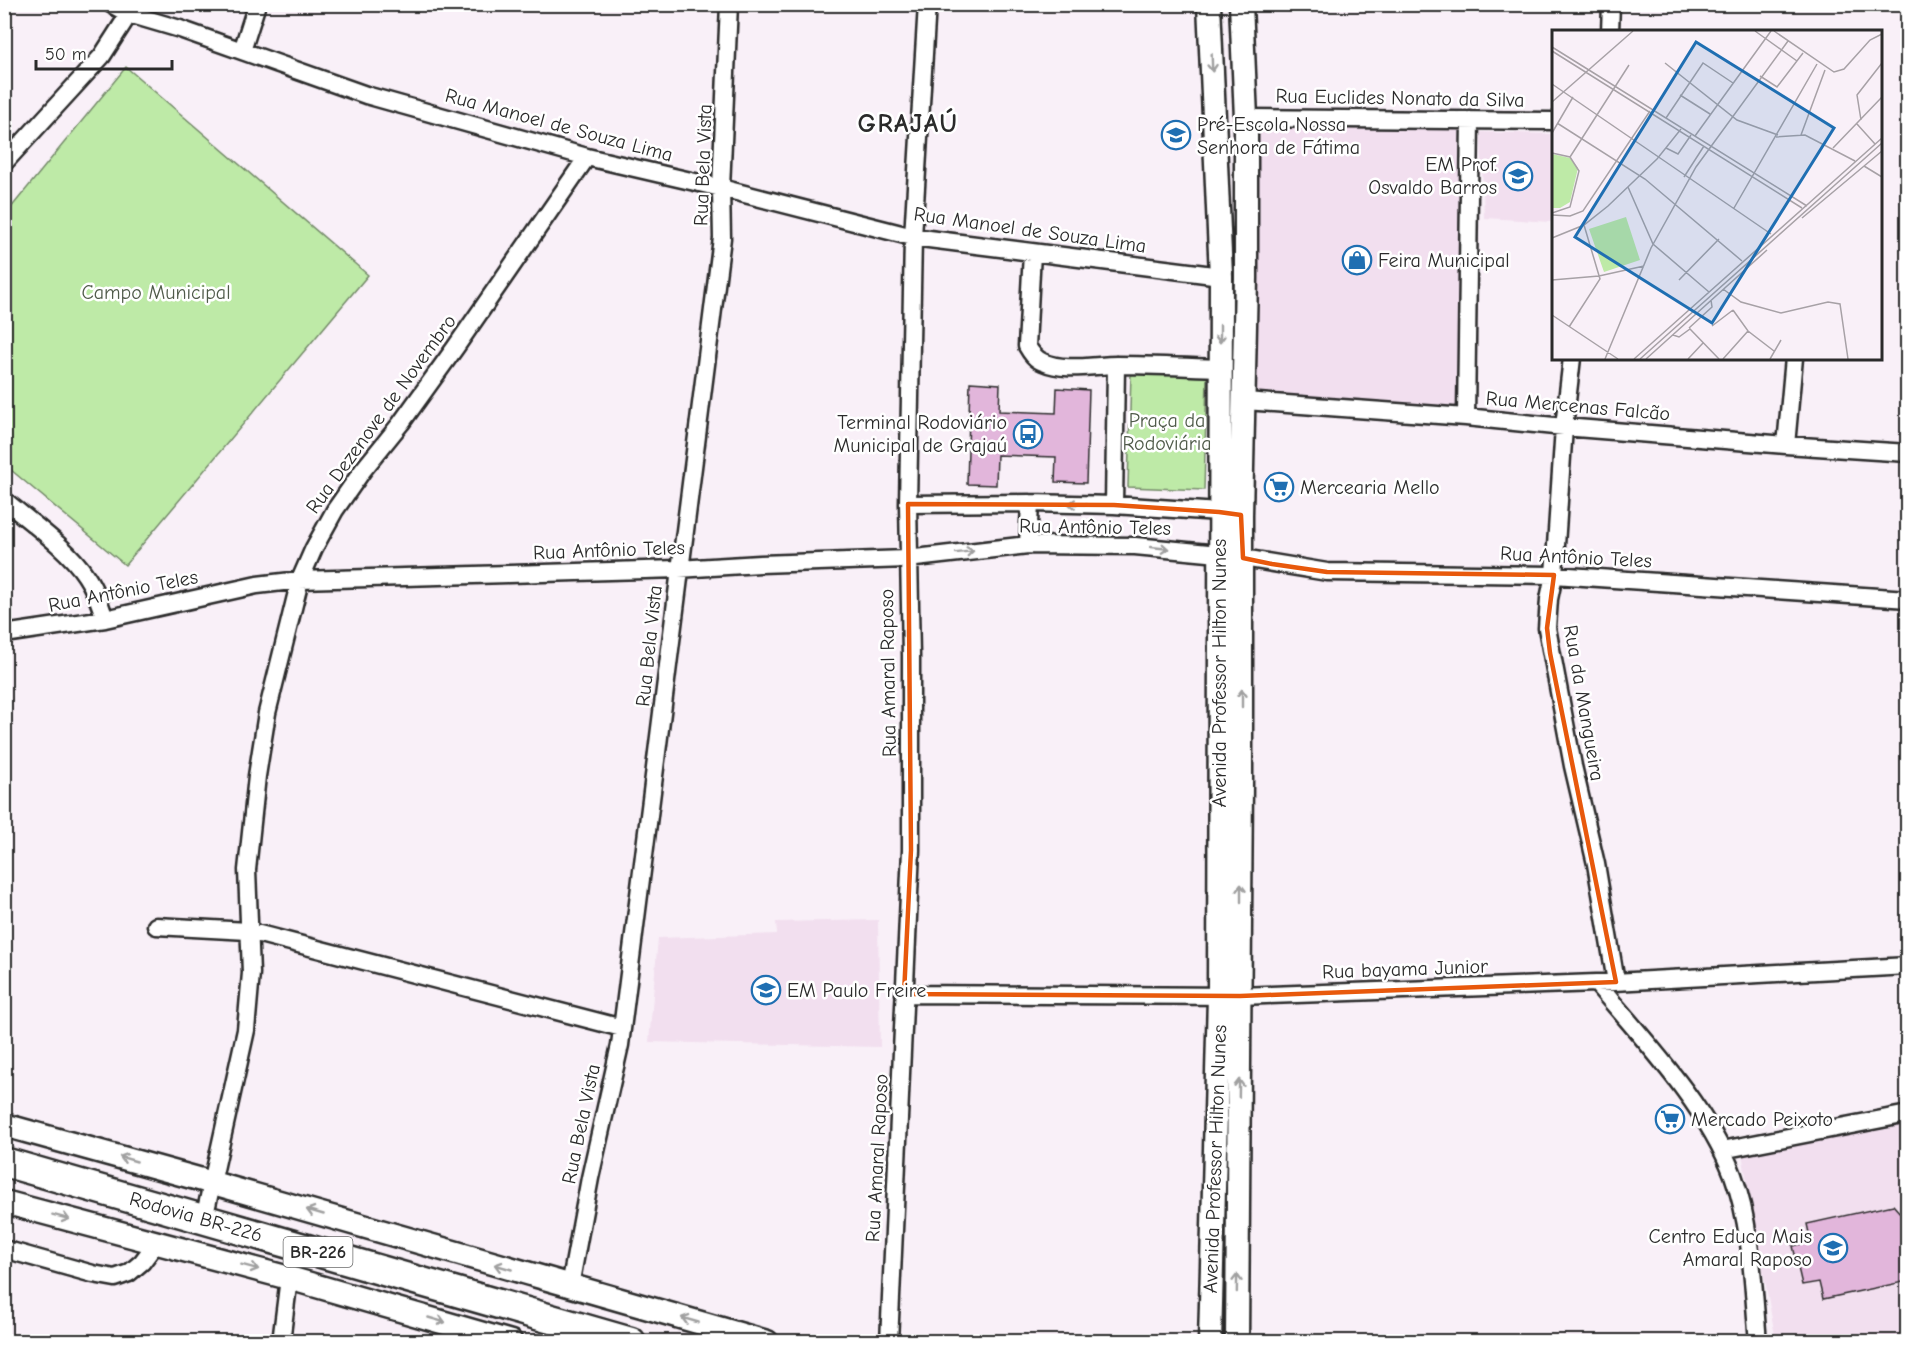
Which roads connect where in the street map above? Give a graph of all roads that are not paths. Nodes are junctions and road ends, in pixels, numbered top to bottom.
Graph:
1 (111, 4) edge
2 (257, 4) edge
3 (729, 4) edge
4 (927, 4) edge
5 (1209, 4) edge
6 (1241, 4) edge
7 (1611, 4) edge
8 (129, 14) junction
9 (1610, 30) edge
10 (242, 51) junction
11 (1246, 118) junction
12 (1470, 120) junction
13 (1552, 121) edge
14 (587, 157) junction
15 (4, 163) edge
16 (721, 188) junction
17 (913, 237) junction
18 (1032, 253) junction
19 (1221, 276) junction
20 (1246, 278) junction
21 (1572, 360) edge
22 (1794, 360) edge
23 (1116, 365) junction
24 (1245, 367) junction
25 (1220, 368) junction
26 (1245, 401) junction
27 (1466, 417) junction
28 (1564, 427) junction
29 (1786, 445) junction
30 (1908, 453) edge
31 (4, 500) edge
32 (1030, 503) junction
33 (908, 504) junction
34 (1114, 504) junction
35 (1230, 513) junction
36 (1028, 544) junction
37 (1219, 554) junction
38 (1243, 558) junction
39 (907, 559) junction
40 (678, 569) junction
41 (1554, 575) junction
42 (300, 580) junction
43 (1908, 599) edge
44 (105, 619) junction
45 (4, 634) edge
46 (156, 926) dead end
47 (248, 931) junction
48 (1908, 966) edge
49 (1616, 982) junction
50 (1596, 983) junction
51 (904, 994) junction
52 (1229, 996) junction
53 (622, 1028) junction
54 (1908, 1114) edge
55 (4, 1125) edge
56 (1722, 1150) junction
57 (4, 1162) edge
58 (213, 1183) junction
59 (4, 1202) edge
60 (204, 1219) junction
61 (157, 1242) junction
62 (4, 1249) edge
63 (289, 1278) junction
64 (570, 1286) junction
65 (281, 1341) edge
66 (512, 1341) edge
67 (631, 1341) edge
68 (767, 1341) edge
69 (889, 1341) edge
70 (1210, 1341) edge
71 (1237, 1341) edge
72 (1758, 1341) edge

1 - 8 street, Rua Manoel de Souza Lima
2 - 10 street
3 - 16 street, Rua Bela Vista
4 - 17 street, Rua Amaral Raposo
5 -> 19 street, Avenida Professor Hilton Nunes
6 - 11 street, Avenida Professor Hilton Nunes
7 - 9 street
8 - 10 street, Rua Manoel de Souza Lima
8 - 15 street
10 - 14 street, Rua Manoel de Souza Lima
11 - 12 street, Rua Euclides Nonato da Silva
11 - 20 street, Avenida Professor Hilton Nunes
12 - 13 street, Rua Euclides Nonato da Silva
12 - 27 street
14 - 16 street, Rua Manoel de Souza Lima
14 - 42 street, Rua Dezenove de Novembro
16 - 17 street, Rua Manoel de Souza Lima
16 - 40 street, Rua Bela Vista
17 - 18 street, Rua Manoel de Souza Lima
17 - 33 street, Rua Amaral Raposo
18 - 19 street, Rua Manoel de Souza Lima
18 - 23 street
19 - 20 street
19 -> 25 street, Avenida Professor Hilton Nunes
20 - 24 street, Avenida Professor Hilton Nunes
21 - 28 street, Rua da Mangueira
22 - 29 street
23 - 25 street
23 - 34 street
24 - 25 street
24 - 26 street, Avenida Professor Hilton Nunes
25 - 35 street, Avenida Professor Hilton Nunes
26 - 27 street, Rua Mercenas Falcão
26 - 35 street, Avenida Professor Hilton Nunes
27 - 28 street, Rua Mercenas Falcão
28 - 29 street, Rua Mercenas Falcão
28 - 41 street, Rua da Mangueira
29 - 30 street, Rua Mercenas Falcão
31 - 44 street
32 - 33 street, Rua Antônio Teles
34 -> 32 street, Rua Antônio Teles
32 - 36 street
33 - 39 street, Rua Amaral Raposo
34 - 35 street, Rua Antônio Teles
35 - 37 street, Avenida Professor Hilton Nunes
35 - 38 street, Avenida Professor Hilton Nunes
36 -> 37 street, Rua Antônio Teles
39 -> 36 street, Rua Antônio Teles
37 - 38 street
37 - 52 street, Avenida Professor Hilton Nunes
38 - 41 street, Rua Antônio Teles
52 -> 38 street, Avenida Professor Hilton Nunes
39 - 40 street, Rua Antônio Teles
39 - 51 street, Rua Amaral Raposo
40 - 42 street, Rua Antônio Teles
40 - 53 street, Rua Bela Vista
41 - 43 street, Rua Antônio Teles
41 - 49 street, Rua da Mangueira
42 - 44 street, Rua Antônio Teles
42 - 47 street, Rua Dezenove de Novembro
44 - 45 street, Rua Antônio Teles
46 - 47 street
47 - 53 street
47 - 58 street, Rua Dezenove de Novembro
48 - 49 street, Rua bayama Junior
49 - 50 street, Rua bayama Junior
50 - 52 street, Rua bayama Junior
50 - 56 street
51 - 52 street, Rua bayama Junior
51 - 69 street, Rua Amaral Raposo
52 - 70 street, Avenida Professor Hilton Nunes
71 -> 52 street, Avenida Professor Hilton Nunes
53 - 64 street, Rua Bela Vista
54 - 56 street
58 -> 55 street
56 - 72 street
57 - 60 highway, Rodovia BR-226 / BR-226
58 - 60 street, Rua Dezenove de Novembro
64 -> 58 street
59 -> 61 street
60 - 67 highway, Rodovia BR-226 / BR-226
61 - 62 street
61 -> 63 street
63 - 65 street
63 -> 66 street
68 -> 64 street

